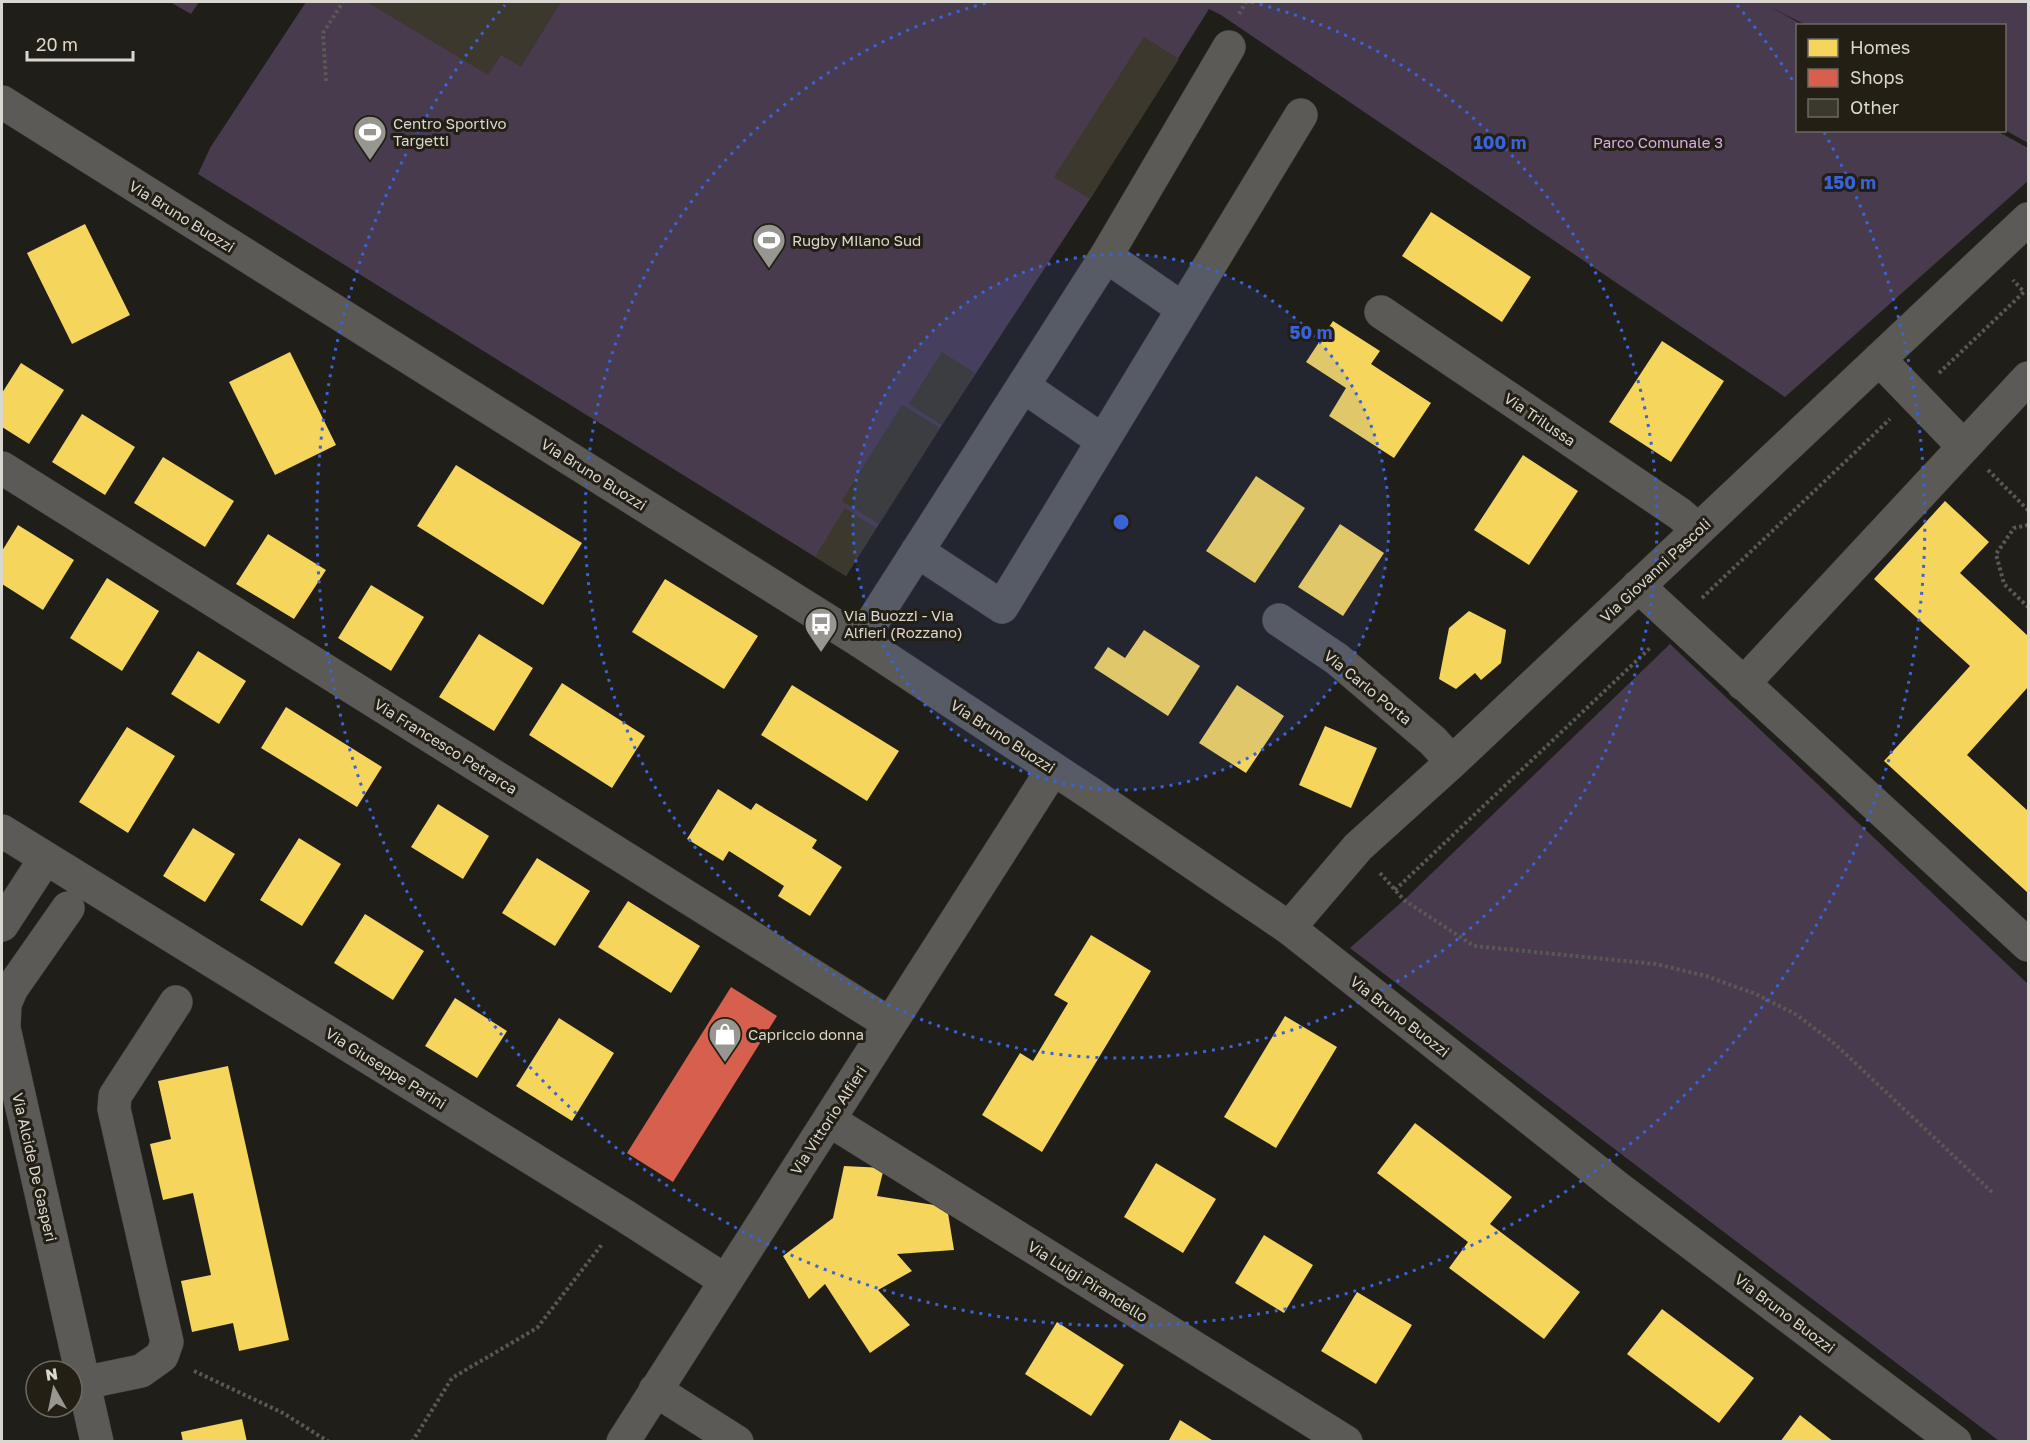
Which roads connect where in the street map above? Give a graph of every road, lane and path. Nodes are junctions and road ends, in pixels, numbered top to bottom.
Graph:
1 (343, 2) edge
2 (1229, 47) dead end
3 (326, 81) dead end
4 (2, 102) edge
5 (1301, 116) dead end
6 (2028, 219) edge
7 (1989, 255) junction
8 (1106, 256) junction
9 (1183, 309) junction
10 (1381, 312) dead end
11 (1879, 359) junction
12 (2028, 378) edge
13 (1023, 386) junction
14 (1915, 396) junction
15 (1103, 441) junction
16 (1964, 447) junction
17 (2, 468) edge
18 (2028, 510) edge
19 (2028, 525) edge
20 (1697, 529) junction
21 (917, 551) junction
22 (1638, 586) junction
23 (2028, 607) edge
24 (1279, 620) dead end
25 (1677, 622) junction
26 (860, 641) junction
27 (1743, 684) junction
28 (1452, 762) junction
29 (1053, 769) junction
30 (2, 831) edge
31 (1358, 847) junction
32 (45, 859) junction
33 (1395, 890) junction
34 (68, 908) dead end
35 (2, 925) edge
36 (1289, 928) junction
37 (2028, 945) edge
38 (176, 1002) dead end
39 (890, 1024) junction
40 (829, 1120) junction
41 (1993, 1193) dead end
42 (625, 1216) junction
43 (726, 1281) junction
44 (162, 1356) junction
45 (78, 1359) edge
46 (84, 1383) edge
47 (84, 1388) edge
48 (655, 1390) junction
49 (96, 1442) edge
50 (328, 1442) edge
51 (412, 1442) edge
52 (623, 1442) edge
53 (737, 1442) edge
54 (1346, 1442) edge
55 (1955, 1442) edge

1 - 3 path
2 - 8 street
4 - 26 main road, Via Bruno Buozzi
5 - 9 street
6 - 7 street, Via Giovanni Pascoli
7 - 11 street, Via Giovanni Pascoli
7 - 14 path
8 - 9 street
8 - 13 street
9 - 15 street
10 - 20 street, Via Trilussa
11 - 14 street
11 - 20 street, Via Giovanni Pascoli
12 - 16 street
13 - 15 street
13 - 21 street
14 - 16 street
14 - 25 path
15 - 21 street
16 - 18 path
16 - 27 street
17 - 39 street, Via Francesco Petrarca
19 - 23 path
20 - 22 street, Via Giovanni Pascoli
21 - 26 street
22 - 25 street
22 - 28 street, Via Giovanni Pascoli
24 - 28 street, Via Carlo Porta
25 - 27 street
25 - 33 path
26 - 29 main road, Via Bruno Buozzi
27 - 37 street
28 - 31 street, Via Giovanni Pascoli
29 - 36 main road, Via Bruno Buozzi
29 - 39 street, Via Vittorio Alfieri
30 - 32 street, Via Giuseppe Parini
31 - 33 path
31 - 36 street, Via Giovanni Pascoli
32 - 35 street
32 - 42 street, Via Giuseppe Parini
33 - 41 path
34 - 45 street, Via Alcide De Gasperi
36 - 55 main road, Via Bruno Buozzi
38 - 44 street
39 - 40 street, Via Vittorio Alfieri
40 - 43 street, Via Vittorio Alfieri
40 - 54 street, Via Luigi Pirandello
42 - 43 street, Via Giuseppe Parini
42 - 51 path
43 - 48 street, Via Vittorio Alfieri
44 - 46 street
44 - 50 path
47 - 49 street, Via Alcide De Gasperi
48 - 52 street, Via Vittorio Alfieri
48 - 53 street

